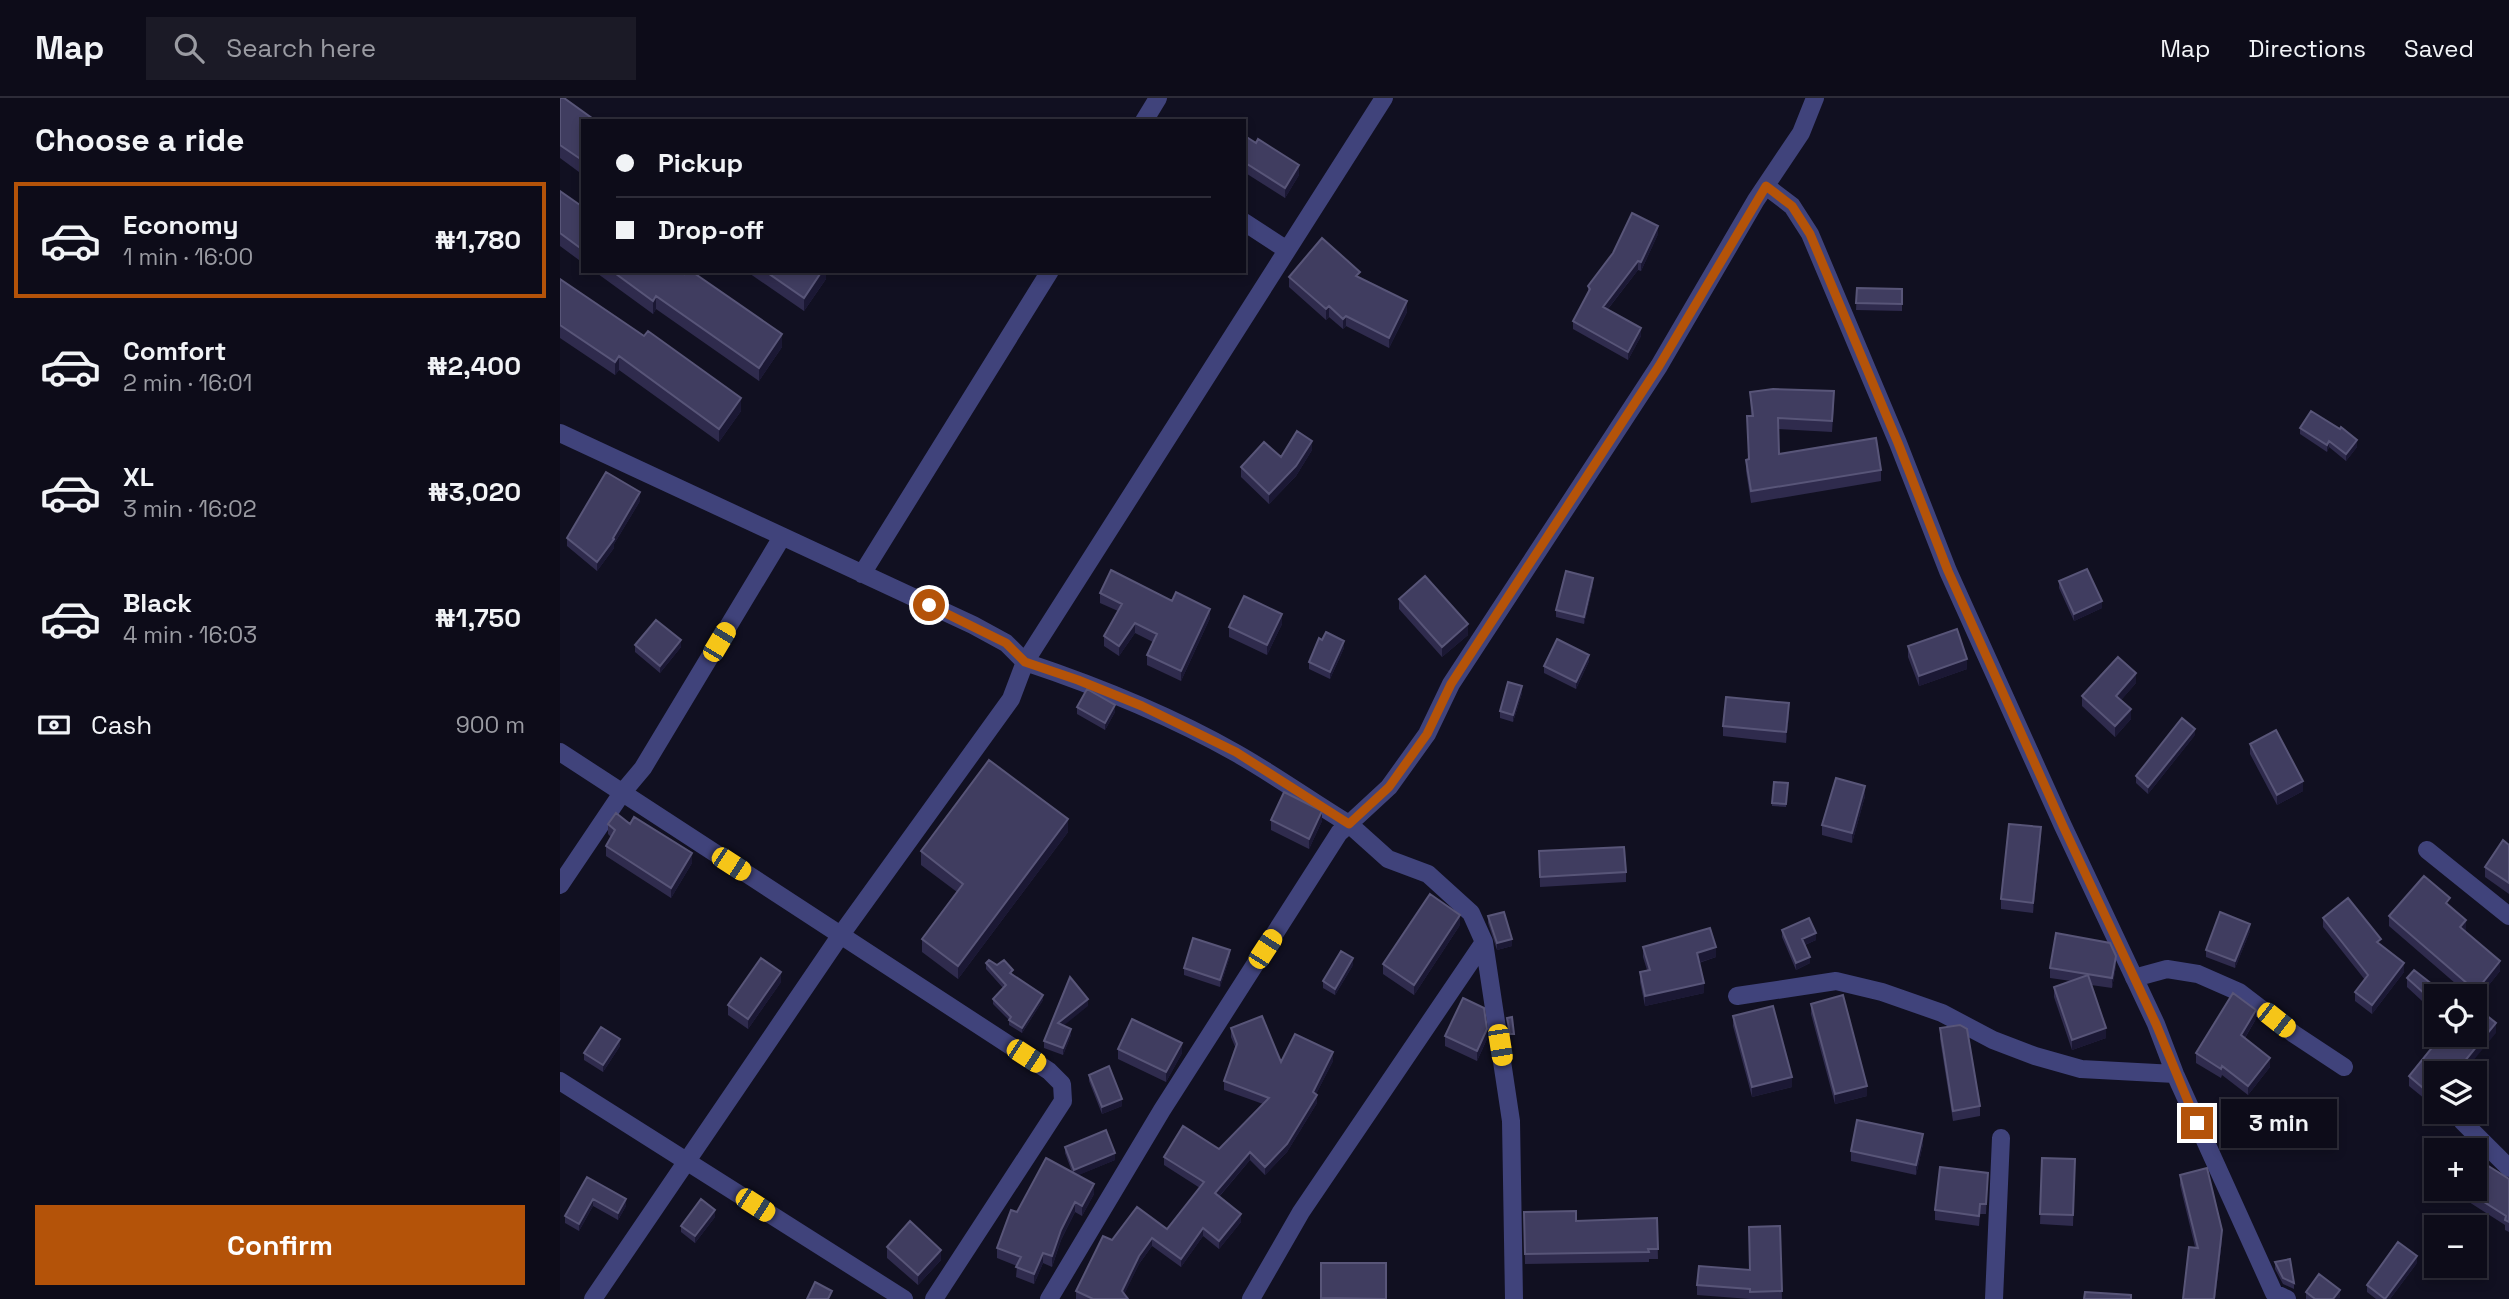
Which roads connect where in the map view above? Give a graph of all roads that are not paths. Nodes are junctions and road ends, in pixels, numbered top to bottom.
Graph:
1 (1158, 98) edge
2 (1384, 98) edge
3 (1815, 98) edge
4 (1145, 119) edge
5 (1766, 186) junction
6 (1246, 223) edge
7 (1287, 250) junction
8 (1050, 273) edge
9 (560, 433) edge
10 (782, 537) junction
11 (862, 574) junction
12 (1025, 662) junction
13 (560, 752) edge
14 (622, 793) junction
15 (1349, 824) junction
16 (2427, 850) dead end
17 (560, 885) edge
18 (2509, 916) edge
19 (840, 936) junction
20 (1484, 942) junction
21 (2134, 978) junction
22 (1737, 996) dead end
23 (2344, 1067) dead end
24 (2175, 1074) junction
25 (560, 1081) edge
26 (2465, 1124) edge
27 (2001, 1138) dead end
28 (687, 1161) junction
29 (2509, 1168) edge
30 (2275, 1297) edge
31 (593, 1299) edge
32 (904, 1299) edge
33 (934, 1299) edge
34 (1049, 1299) edge
35 (1251, 1299) edge
36 (1514, 1299) edge
37 (1994, 1299) edge

1 - 4 street
2 - 7 street
3 - 5 street
5 - 15 street
5 - 21 street
6 - 7 street
7 - 12 street
8 - 11 street
9 - 10 street
10 - 11 street
10 - 14 street
11 - 12 street
12 - 15 street
12 - 19 street
13 - 14 street
14 - 17 street
14 - 19 street
15 - 20 street
15 - 34 street
16 - 18 street
19 - 28 street
19 - 33 street
20 - 35 street
20 - 36 street
21 - 23 street
21 - 24 street
22 - 24 street
24 - 30 street
25 - 28 street
26 - 29 street
27 - 37 street
28 - 31 street
28 - 32 street

